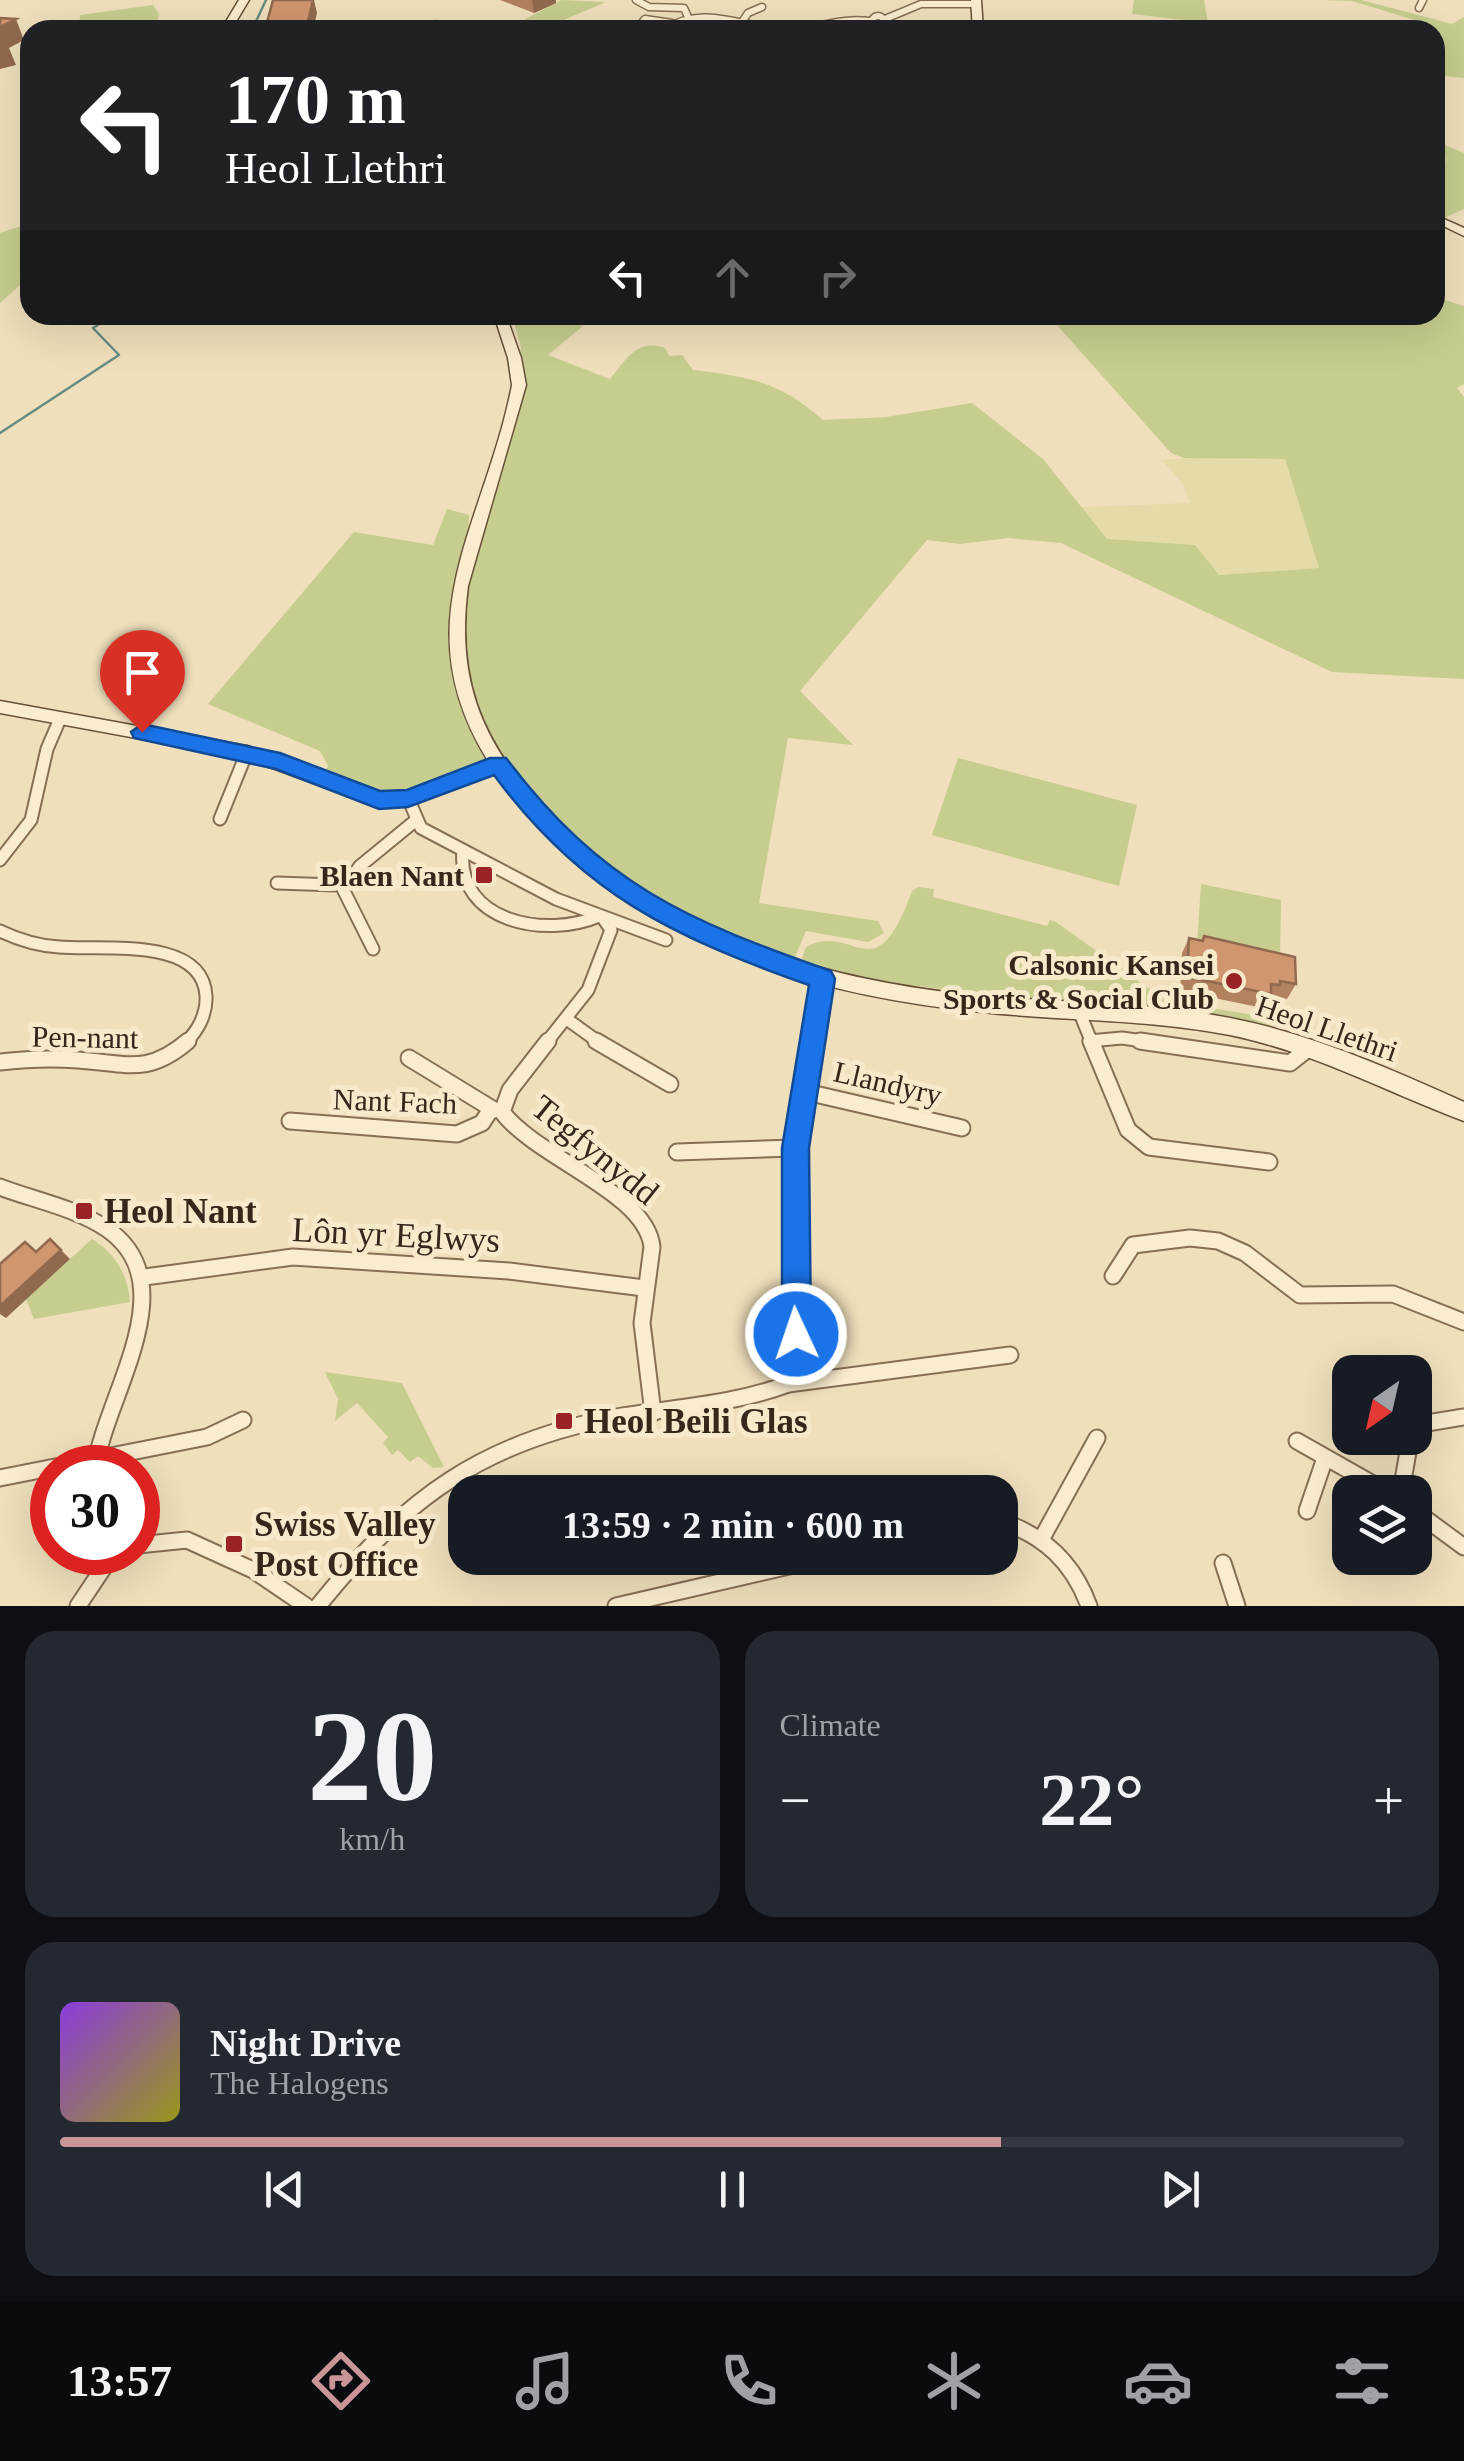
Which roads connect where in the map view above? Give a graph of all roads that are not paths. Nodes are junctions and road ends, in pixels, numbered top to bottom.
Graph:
1 (636, 0) edge
2 (695, 2) edge
3 (934, 2) junction
4 (976, 2) edge
5 (762, 7) dead end
6 (684, 8) junction
7 (935, 16) dead end
8 (688, 17) junction
9 (680, 20) edge
10 (720, 20) edge
11 (743, 20) edge
12 (885, 20) edge
13 (503, 325) edge
14 (0, 707) edge
15 (60, 720) junction
16 (247, 752) junction
17 (498, 764) junction
18 (408, 798) junction
19 (220, 819) dead end
20 (414, 821) junction
21 (463, 852) junction
22 (0, 860) edge
23 (346, 878) junction
24 (276, 883) dead end
25 (601, 917) junction
26 (4, 938) edge
27 (666, 940) dead end
28 (373, 949) dead end
29 (822, 979) junction
30 (1079, 1011) junction
31 (568, 1020) junction
32 (1089, 1040) junction
33 (1309, 1048) junction
34 (409, 1058) dead end
35 (0, 1062) edge
36 (670, 1084) dead end
37 (802, 1090) junction
38 (496, 1110) junction
39 (1464, 1112) edge
40 (290, 1120) dead end
41 (962, 1128) dead end
42 (795, 1148) junction
43 (676, 1152) dead end
44 (1269, 1162) dead end
45 (0, 1187) edge
46 (1113, 1276) dead end
47 (145, 1278) junction
48 (644, 1288) junction
49 (1464, 1322) edge
50 (1010, 1354) dead end
51 (788, 1384) junction
52 (653, 1414) junction
53 (1464, 1417) edge
54 (243, 1420) dead end
55 (1097, 1438) dead end
56 (1297, 1442) dead end
57 (98, 1445) edge
58 (160, 1449) edge
59 (1324, 1461) junction
60 (30, 1474) edge
61 (1352, 1475) edge
62 (1403, 1475) edge
63 (0, 1478) edge
64 (1307, 1511) dead end
65 (1432, 1523) edge
66 (1018, 1528) edge
67 (1042, 1538) junction
68 (160, 1543) edge
69 (1464, 1547) edge
70 (1223, 1564) dead end
71 (99, 1575) edge
72 (750, 1575) edge
73 (78, 1606) edge
74 (306, 1606) edge
75 (318, 1606) edge
76 (616, 1606) edge
77 (1089, 1606) edge
78 (1237, 1606) edge

1 - 6 street
2 - 6 street
3 - 4 street
3 - 7 street
3 - 12 street
5 - 11 street
6 - 8 street
8 - 9 street
8 - 10 street
13 - 17 main road, Heol Llethri
14 - 15 main road
15 - 16 main road
15 - 22 street
16 - 18 main road
16 - 19 street
17 - 18 main road
17 - 29 main road, Heol Llethri
18 - 20 street
20 - 21 street
20 - 23 street
21 - 25 street
21 - 25 street
23 - 24 street
23 - 28 street
25 - 27 street
25 - 31 street, Tegfynydd
26 - 35 street, Pen-nant
29 - 30 main road, Heol Llethri
29 - 37 street, Llandyry
30 - 32 street
30 - 33 main road, Heol Llethri
31 - 36 street
31 - 38 street, Tegfynydd
32 - 33 street
32 - 44 street
33 - 39 main road, Heol Llethri
34 - 38 street, Tegfynydd
37 - 41 street, Llandyry
37 - 42 street, Llandyry
38 - 40 street, Nant Fach
38 - 48 street, Tegfynydd
42 - 43 street
42 - 51 street, Llandyry
45 - 47 street
46 - 49 street
47 - 48 street, Lôn yr Eglwys
47 - 57 street
48 - 52 street, Tegfynydd
50 - 51 street
51 - 52 street
52 - 75 street
53 - 62 street
54 - 58 street
55 - 67 street
56 - 59 street
59 - 61 street
59 - 64 street
60 - 63 street
65 - 69 street
66 - 67 street
67 - 77 street
68 - 74 street
70 - 78 street
71 - 73 street
72 - 76 street

